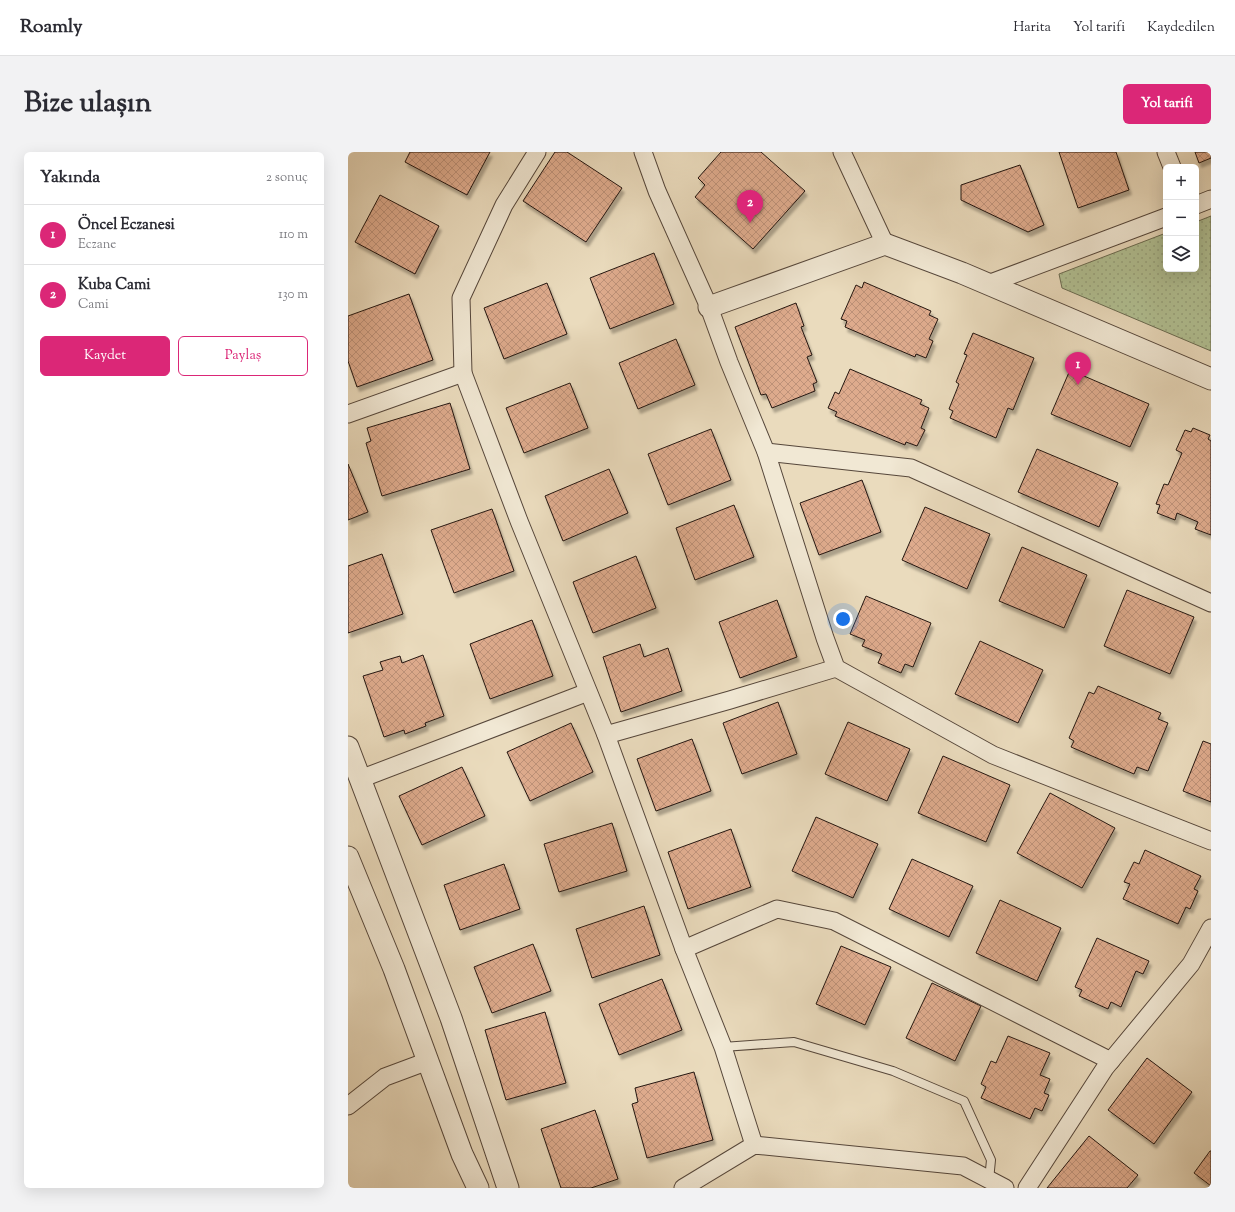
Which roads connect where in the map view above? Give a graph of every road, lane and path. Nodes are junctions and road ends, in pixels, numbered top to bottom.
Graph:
1 (537, 152) edge
2 (643, 152) edge
3 (842, 152) edge
4 (1166, 152) edge
5 (1171, 164) edge
6 (1211, 200) edge
7 (1199, 204) edge
8 (1163, 217) edge
9 (885, 244) junction
10 (988, 284) junction
11 (709, 307) junction
12 (463, 373) junction
13 (1211, 379) edge
14 (348, 414) edge
15 (766, 452) junction
16 (1211, 603) edge
17 (836, 668) junction
18 (588, 692) junction
19 (606, 736) junction
20 (348, 747) edge
21 (360, 778) junction
22 (1211, 841) edge
23 (348, 857) edge
24 (1211, 928) edge
25 (684, 949) junction
26 (723, 1047) junction
27 (428, 1061) junction
28 (1111, 1061) junction
29 (348, 1106) edge
30 (754, 1145) junction
31 (989, 1180) junction
32 (478, 1188) edge
33 (508, 1188) edge
34 (683, 1188) edge
35 (1005, 1188) edge
36 (1026, 1188) edge

1 - 12 street
2 - 11 street
3 - 9 street
4 - 5 street
6 - 7 street
8 - 10 street
9 - 10 street
9 - 11 street
10 - 13 street
11 - 15 street
12 - 14 street
12 - 18 street
15 - 16 street
15 - 17 street
17 - 19 street
17 - 22 street
18 - 19 street
18 - 21 street
19 - 25 street
20 - 21 street
21 - 33 street
23 - 27 street
24 - 28 street
25 - 26 street
25 - 28 street
26 - 30 street
26 - 31 lane
27 - 29 street
27 - 32 street
28 - 36 street
30 - 31 street
30 - 34 street
31 - 35 street

